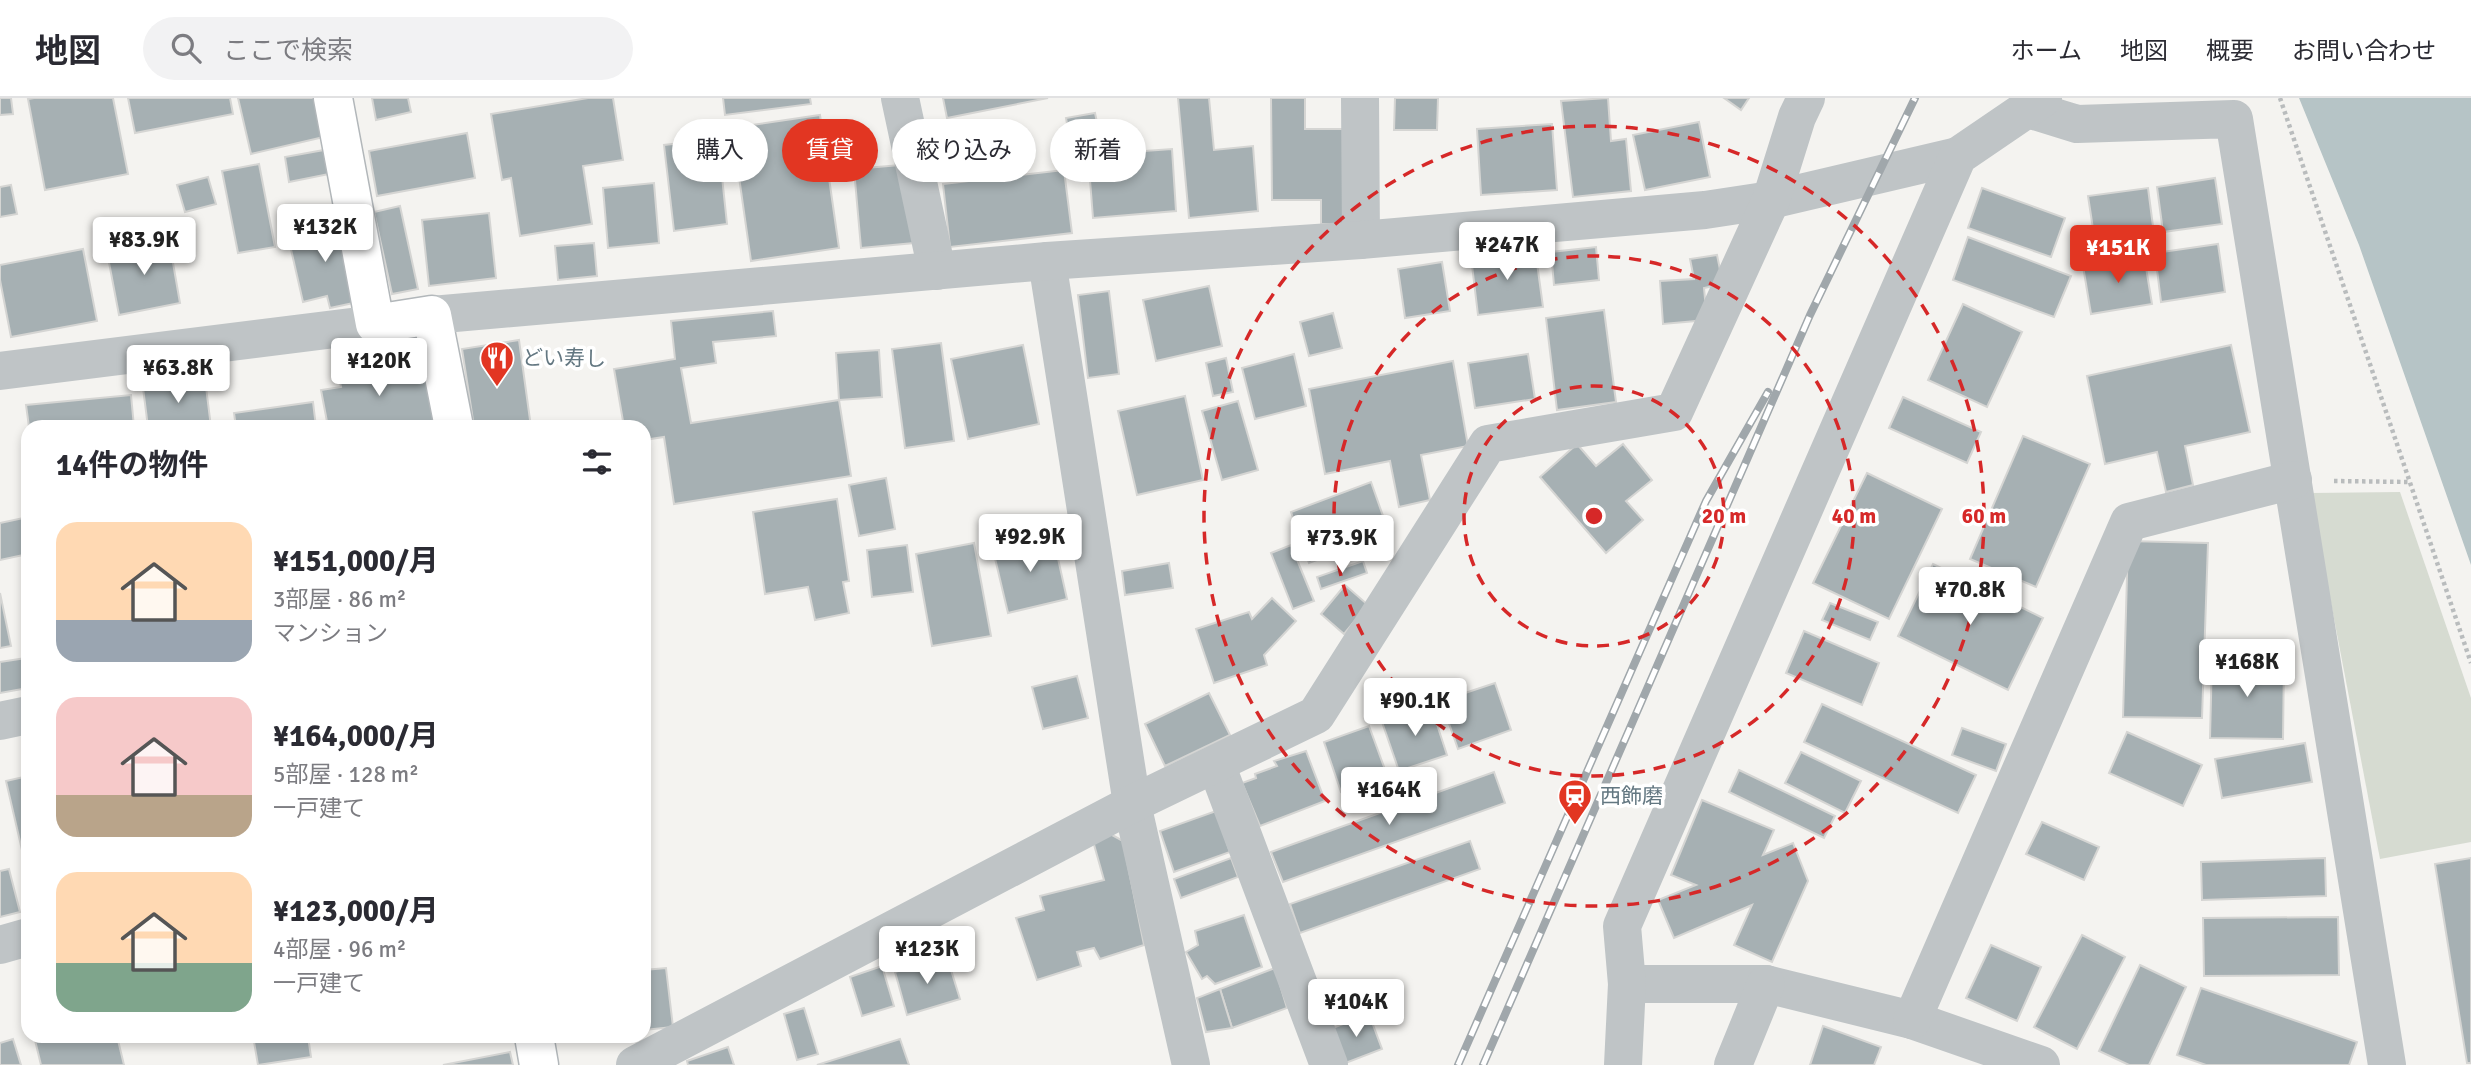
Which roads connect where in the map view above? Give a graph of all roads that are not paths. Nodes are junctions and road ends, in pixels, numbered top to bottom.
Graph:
1 (333, 98) edge
2 (900, 98) edge
3 (1360, 98) edge
4 (1806, 98) edge
5 (2036, 103) edge
6 (1958, 156) junction
7 (1771, 200) junction
8 (1362, 240) junction
9 (1046, 261) junction
10 (937, 271) junction
11 (432, 315) junction
12 (375, 324) junction
13 (0, 371) edge
14 (453, 420) edge
15 (2293, 480) junction
16 (21, 716) edge
17 (0, 720) edge
18 (1216, 764) junction
19 (1132, 804) junction
20 (21, 939) edge
21 (0, 945) edge
22 (1627, 984) junction
23 (1766, 984) junction
24 (1912, 1020) junction
25 (535, 1043) edge
26 (540, 1065) edge
27 (635, 1065) edge
28 (1191, 1065) edge
29 (1329, 1065) edge
30 (1623, 1065) edge
31 (1733, 1065) edge
32 (2041, 1065) edge
33 (2387, 1065) edge

1 - 12 main road
2 - 10 street
3 - 8 street
4 - 7 street
5 - 6 street
5 - 15 street
6 - 7 street
6 - 22 street
7 - 8 street
7 - 18 street
8 - 9 street
9 - 10 street
9 - 19 street
10 - 11 street
11 - 12 main road
11 - 14 main road
12 - 13 street
15 - 24 street
15 - 33 street
16 - 17 street
18 - 19 street
18 - 29 street
19 - 27 street
19 - 28 street
20 - 21 street
22 - 23 street
22 - 30 street
23 - 24 street
23 - 31 street
24 - 32 street
25 - 26 main road

